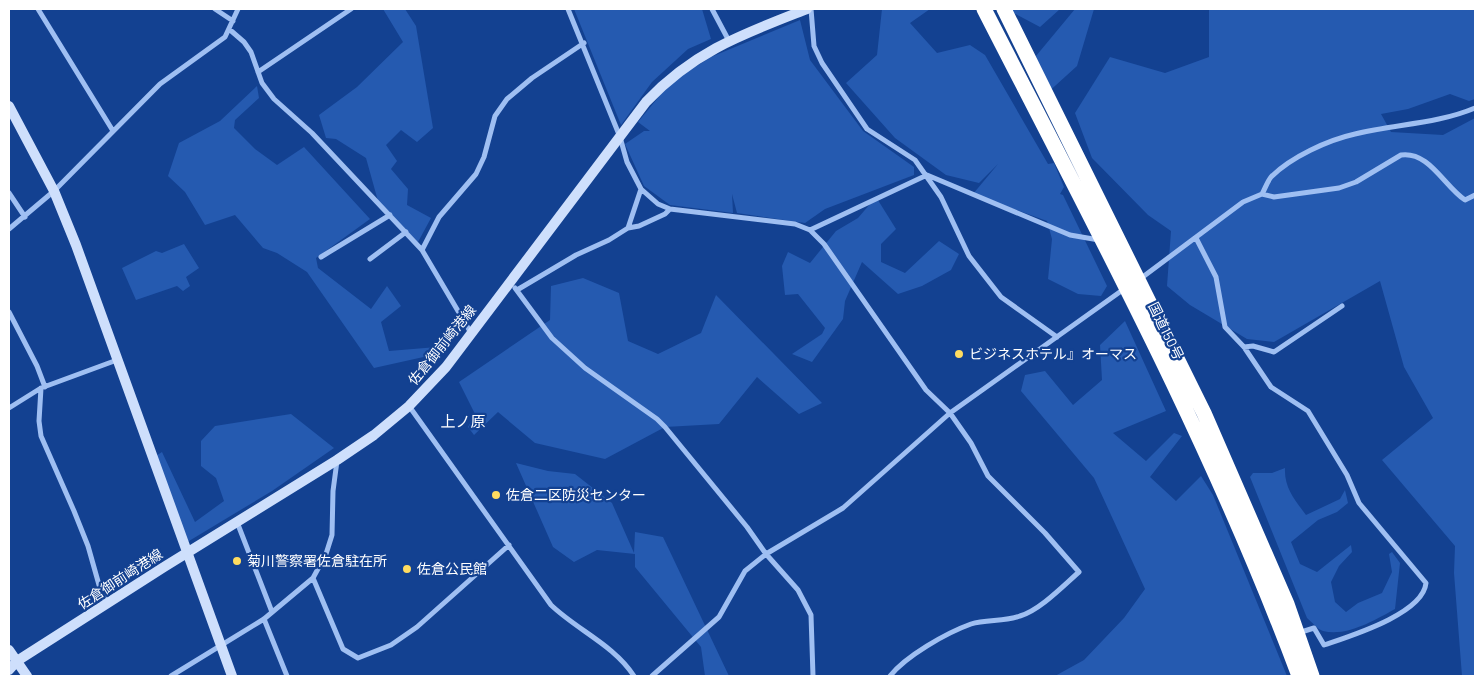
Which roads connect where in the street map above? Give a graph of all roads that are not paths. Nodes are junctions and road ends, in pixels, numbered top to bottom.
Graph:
1 (38, 9) edge
2 (215, 9) edge
3 (238, 9) edge
4 (351, 9) edge
5 (568, 9) edge
6 (712, 9) edge
7 (807, 9) edge
8 (811, 9) edge
9 (984, 9) edge
10 (1004, 9) edge
11 (233, 21) junction
12 (229, 29) junction
13 (728, 41) junction
14 (584, 43) junction
15 (258, 72) junction
16 (9, 106) edge
17 (1475, 108) edge
18 (113, 131) junction
19 (620, 137) junction
20 (927, 175) junction
21 (641, 188) junction
22 (54, 191) junction
23 (9, 193) edge
24 (1262, 194) junction
25 (1475, 195) edge
26 (670, 209) junction
27 (390, 215) junction
28 (25, 217) junction
29 (628, 228) junction
30 (9, 229) edge
31 (810, 230) junction
32 (406, 232) junction
33 (1196, 238) junction
34 (1102, 240) junction
35 (422, 250) junction
36 (321, 257) dead end
37 (370, 259) dead end
38 (1133, 283) junction
39 (514, 285) junction
40 (1342, 306) dead end
41 (9, 312) edge
42 (471, 333) junction
43 (1057, 337) junction
44 (1244, 347) junction
45 (117, 360) junction
46 (43, 387) junction
47 (409, 406) junction
48 (9, 408) edge
49 (950, 413) junction
50 (337, 460) junction
51 (237, 522) junction
52 (509, 545) junction
53 (186, 553) junction
54 (766, 554) junction
55 (314, 578) junction
56 (107, 604) junction
57 (272, 612) junction
58 (264, 618) junction
59 (1297, 633) junction
60 (220, 644) junction
61 (9, 650) edge
62 (17, 661) junction
63 (9, 670) edge
64 (27, 676) edge
65 (171, 676) edge
66 (232, 676) edge
67 (287, 676) edge
68 (634, 676) edge
69 (652, 676) edge
70 (813, 676) edge
71 (890, 676) edge
72 (1299, 676) edge
73 (1312, 676) edge

1 - 18 street
2 - 11 street
3 - 11 street
4 - 15 street
5 - 14 street
6 - 13 street
7 - 13 main road, 佐倉御前崎港線
8 - 20 street
9 - 34 highway, 国道150号
10 - 38 highway, 国道150号
11 - 12 street
12 - 15 street
12 - 18 street
13 - 19 main road, 佐倉御前崎港線
14 - 19 street
14 - 35 street
15 - 27 street
16 - 22 main road
17 - 24 street
18 - 22 street
19 - 21 street
19 - 39 main road, 佐倉御前崎港線
20 - 31 street
20 - 34 street
20 - 43 street
21 - 26 street
21 - 29 street
22 - 28 street
22 - 45 main road
23 - 28 street
24 - 25 street
24 - 33 street
26 - 29 street
26 - 31 street
27 - 32 street
27 - 36 street
28 - 30 street
29 - 39 street
31 - 49 street
32 - 35 street
32 - 37 street
33 - 38 street
33 - 44 street
34 - 38 highway, 国道150号
35 - 42 street
38 - 43 street
38 - 59 highway, 国道150号
38 - 72 highway, 国道150号
39 - 42 main road, 佐倉御前崎港線
39 - 54 street
40 - 44 street
41 - 46 street
42 - 47 main road, 佐倉御前崎港線
43 - 49 street
44 - 59 street
45 - 46 street
45 - 53 main road
46 - 48 street
46 - 56 street
47 - 50 main road, 佐倉御前崎港線
47 - 52 street
49 - 54 street
49 - 71 street
50 - 51 main road, 佐倉御前崎港線
50 - 55 street
51 - 53 main road, 佐倉御前崎港線
51 - 57 street
52 - 55 street
52 - 68 street
53 - 56 main road, 佐倉御前崎港線
53 - 60 main road
54 - 69 street
54 - 70 street
55 - 57 street
56 - 62 main road, 佐倉御前崎港線
57 - 58 street
58 - 60 street
58 - 67 street
59 - 73 highway, 国道150号
60 - 65 street
60 - 66 main road
61 - 62 main road
62 - 63 main road, 佐倉御前崎港線
62 - 64 main road

